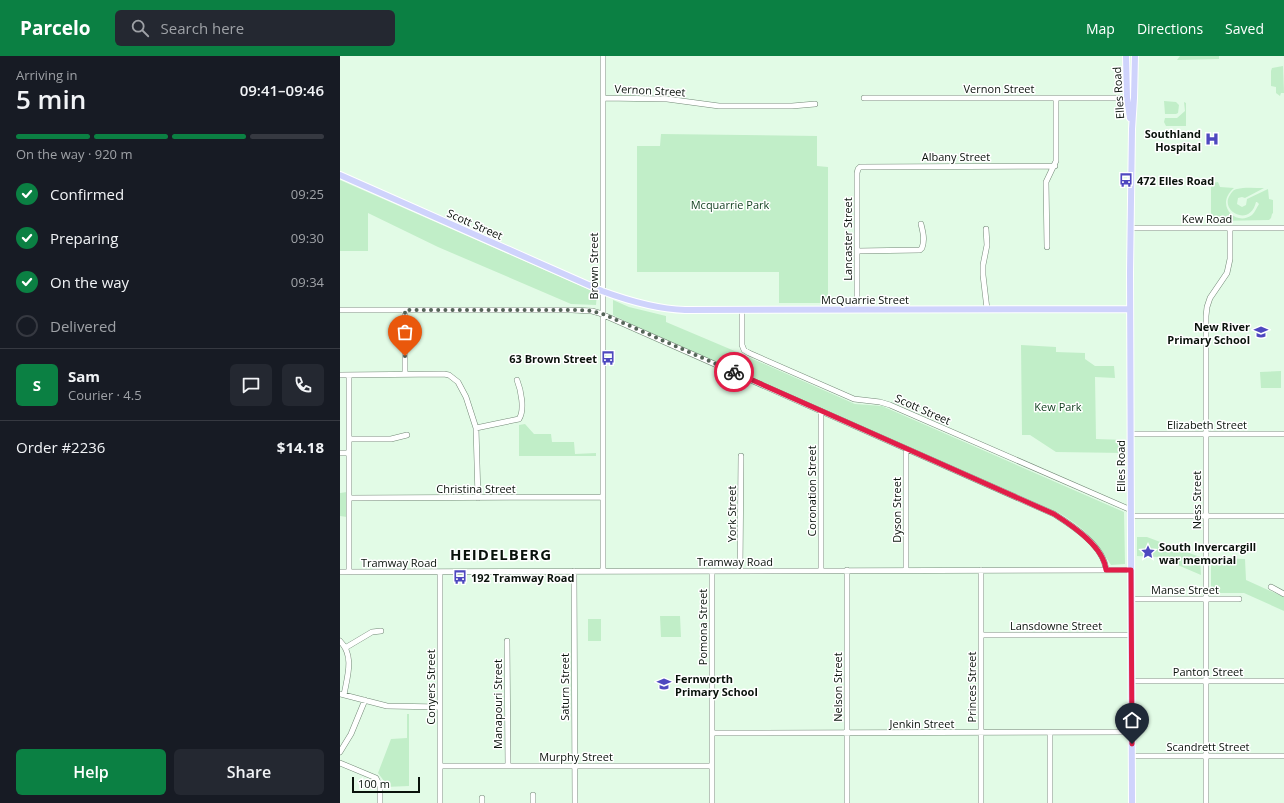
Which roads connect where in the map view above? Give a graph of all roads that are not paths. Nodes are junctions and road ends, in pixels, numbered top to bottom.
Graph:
1 (603, 56) edge
2 (1126, 59) edge
3 (1135, 59) edge
4 (603, 98) junction
5 (864, 98) dead end
6 (1056, 98) junction
7 (1127, 98) junction
8 (1134, 98) junction
9 (815, 104) dead end
10 (1132, 129) junction
11 (1055, 166) junction
12 (858, 170) joint
13 (340, 175) edge
14 (921, 224) dead end
15 (1130, 228) junction
16 (1230, 228) junction
17 (1284, 228) edge
18 (986, 229) dead end
19 (1047, 247) dead end
20 (857, 251) junction
21 (602, 292) junction
22 (857, 309) junction
23 (987, 309) junction
24 (1130, 309) junction
25 (340, 310) edge
26 (405, 310) junction
27 (742, 310) junction
28 (603, 314) junction
29 (405, 374) junction
30 (340, 375) edge
31 (349, 375) junction
32 (517, 380) dead end
33 (821, 411) junction
34 (476, 428) junction
35 (1130, 434) junction
36 (1206, 434) junction
37 (1284, 434) edge
38 (407, 435) dead end
39 (349, 439) junction
40 (906, 449) junction
41 (340, 453) edge
42 (349, 453) junction
43 (741, 456) dead end
44 (603, 497) junction
45 (349, 498) junction
46 (478, 498) junction
47 (1131, 513) junction
48 (1206, 516) junction
49 (1284, 516) edge
50 (821, 570) junction
51 (847, 570) junction
52 (906, 570) junction
53 (981, 570) junction
54 (1106, 570) junction
55 (1131, 570) junction
56 (574, 571) junction
57 (603, 571) junction
58 (712, 571) junction
59 (740, 571) junction
60 (340, 572) edge
61 (349, 572) junction
62 (440, 572) junction
63 (1271, 587) dead end
64 (1284, 594) edge
65 (1132, 599) junction
66 (1206, 599) junction
67 (1239, 599) dead end
68 (381, 631) dead end
69 (981, 635) junction
70 (1132, 635) junction
71 (507, 641) dead end
72 (340, 642) edge
73 (345, 648) junction
74 (1284, 681) edge
75 (1132, 682) junction
76 (1206, 682) junction
77 (342, 694) edge
78 (365, 700) junction
79 (440, 707) junction
80 (1132, 732) junction
81 (712, 733) junction
82 (847, 733) junction
83 (981, 733) junction
84 (1050, 733) junction
85 (340, 752) edge
86 (1132, 756) junction
87 (1206, 756) junction
88 (1284, 756) edge
89 (340, 763) edge
90 (440, 766) junction
91 (508, 766) junction
92 (574, 766) junction
93 (712, 766) junction
94 (533, 795) dead end
95 (380, 803) edge
96 (440, 803) edge
97 (533, 803) edge
98 (575, 803) edge
99 (712, 803) edge
100 (848, 803) edge
101 (981, 803) edge
102 (1050, 803) edge
103 (1132, 803) edge
104 (1206, 803) edge

1 - 4 street, Brown Street
2 - 3 street
2 - 7 main road, Elles Road
3 - 8 main road, Elles Road
4 - 9 street, Vernon Street
4 - 21 street, Brown Street
5 - 6 street, Vernon Street
6 - 7 street, Vernon Street
6 - 11 street
7 - 8 street, Vernon Street
7 - 10 main road, Elles Road
8 - 10 main road, Elles Road
10 - 15 main road, Elles Road
11 - 12 street, Albany Street
11 - 19 street
12 - 20 street, Lancaster Street
13 - 21 main road, Scott Street
14 - 20 street
15 - 16 street, Kew Road
15 - 24 main road, Elles Road
16 - 17 street, Kew Road
16 - 36 street, Ness Street
18 - 23 street
20 - 22 street, Lancaster Street
21 - 27 main road, McQuarrie Street
21 - 28 street, Brown Street
22 - 23 main road, McQuarrie Street
22 - 27 main road, McQuarrie Street
23 - 24 main road, McQuarrie Street
24 - 35 main road, Elles Road
25 - 26 street
26 - 28 street
26 - 29 street
27 - 47 street, Scott Street
28 - 33 street
28 - 44 street, Brown Street
29 - 31 street
29 - 34 street
30 - 31 street
31 - 39 street
32 - 34 street
33 - 40 street
33 - 50 street, Coronation Street
34 - 46 street
35 - 36 street, Elizabeth Street
35 - 47 main road, Elles Road
36 - 37 street, Elizabeth Street
36 - 48 street, Ness Street
38 - 39 street
39 - 42 street
40 - 52 street, Dyson Street
40 - 54 street
41 - 42 street
42 - 45 street
43 - 59 street, York Street
44 - 46 street, Christina Street
44 - 57 street, Brown Street
45 - 46 street, Christina Street
45 - 61 street
47 - 48 street
47 - 55 main road, Elles Road
48 - 49 street
48 - 66 street, Ness Street
50 - 51 street, Tramway Road
50 - 59 street, Tramway Road
51 - 52 street, Tramway Road
51 - 82 street, Nelson Street
52 - 53 street, Tramway Road
53 - 54 street, Tramway Road
53 - 69 street, Princes Street
54 - 55 street, Tramway Road
55 - 65 main road, Elles Road
56 - 57 street, Tramway Road
56 - 62 street, Tramway Road
56 - 92 street, Saturn Street
57 - 58 street, Tramway Road
58 - 59 street, Tramway Road
58 - 81 street, Pomona Street
60 - 61 street, Tramway Road
61 - 62 street, Tramway Road
62 - 79 street, Conyers Street
63 - 64 street
65 - 66 street, Manse Street
65 - 70 main road, Elles Road
66 - 67 street, Manse Street
66 - 76 street, Ness Street
68 - 73 street
69 - 70 street, Lansdowne Street
69 - 83 street, Princes Street
70 - 75 main road, Elles Road
71 - 91 street, Manapouri Street
72 - 73 street
73 - 77 street
74 - 76 street, Panton Street
75 - 76 street, Panton Street
75 - 80 main road, Elles Road
76 - 87 street, Ness Street
77 - 78 street
78 - 79 street
78 - 85 street
79 - 90 street, Conyers Street
80 - 84 street, Jenkin Street
80 - 86 main road, Elles Road
81 - 82 street, Jenkin Street
81 - 93 street, Pomona Street
82 - 83 street, Jenkin Street
82 - 100 street, Nelson Street
83 - 84 street, Jenkin Street
83 - 101 street, Princes Street
84 - 102 street
86 - 87 street, Scandrett Street
86 - 103 main road, Elles Road
87 - 88 street, Scandrett Street
87 - 104 street, Ness Street
89 - 95 street
90 - 91 street, Murphy Street
90 - 96 street, Conyers Street
91 - 92 street, Murphy Street
92 - 93 street, Murphy Street
92 - 98 street, Saturn Street
93 - 99 street, Pomona Street
94 - 97 street

